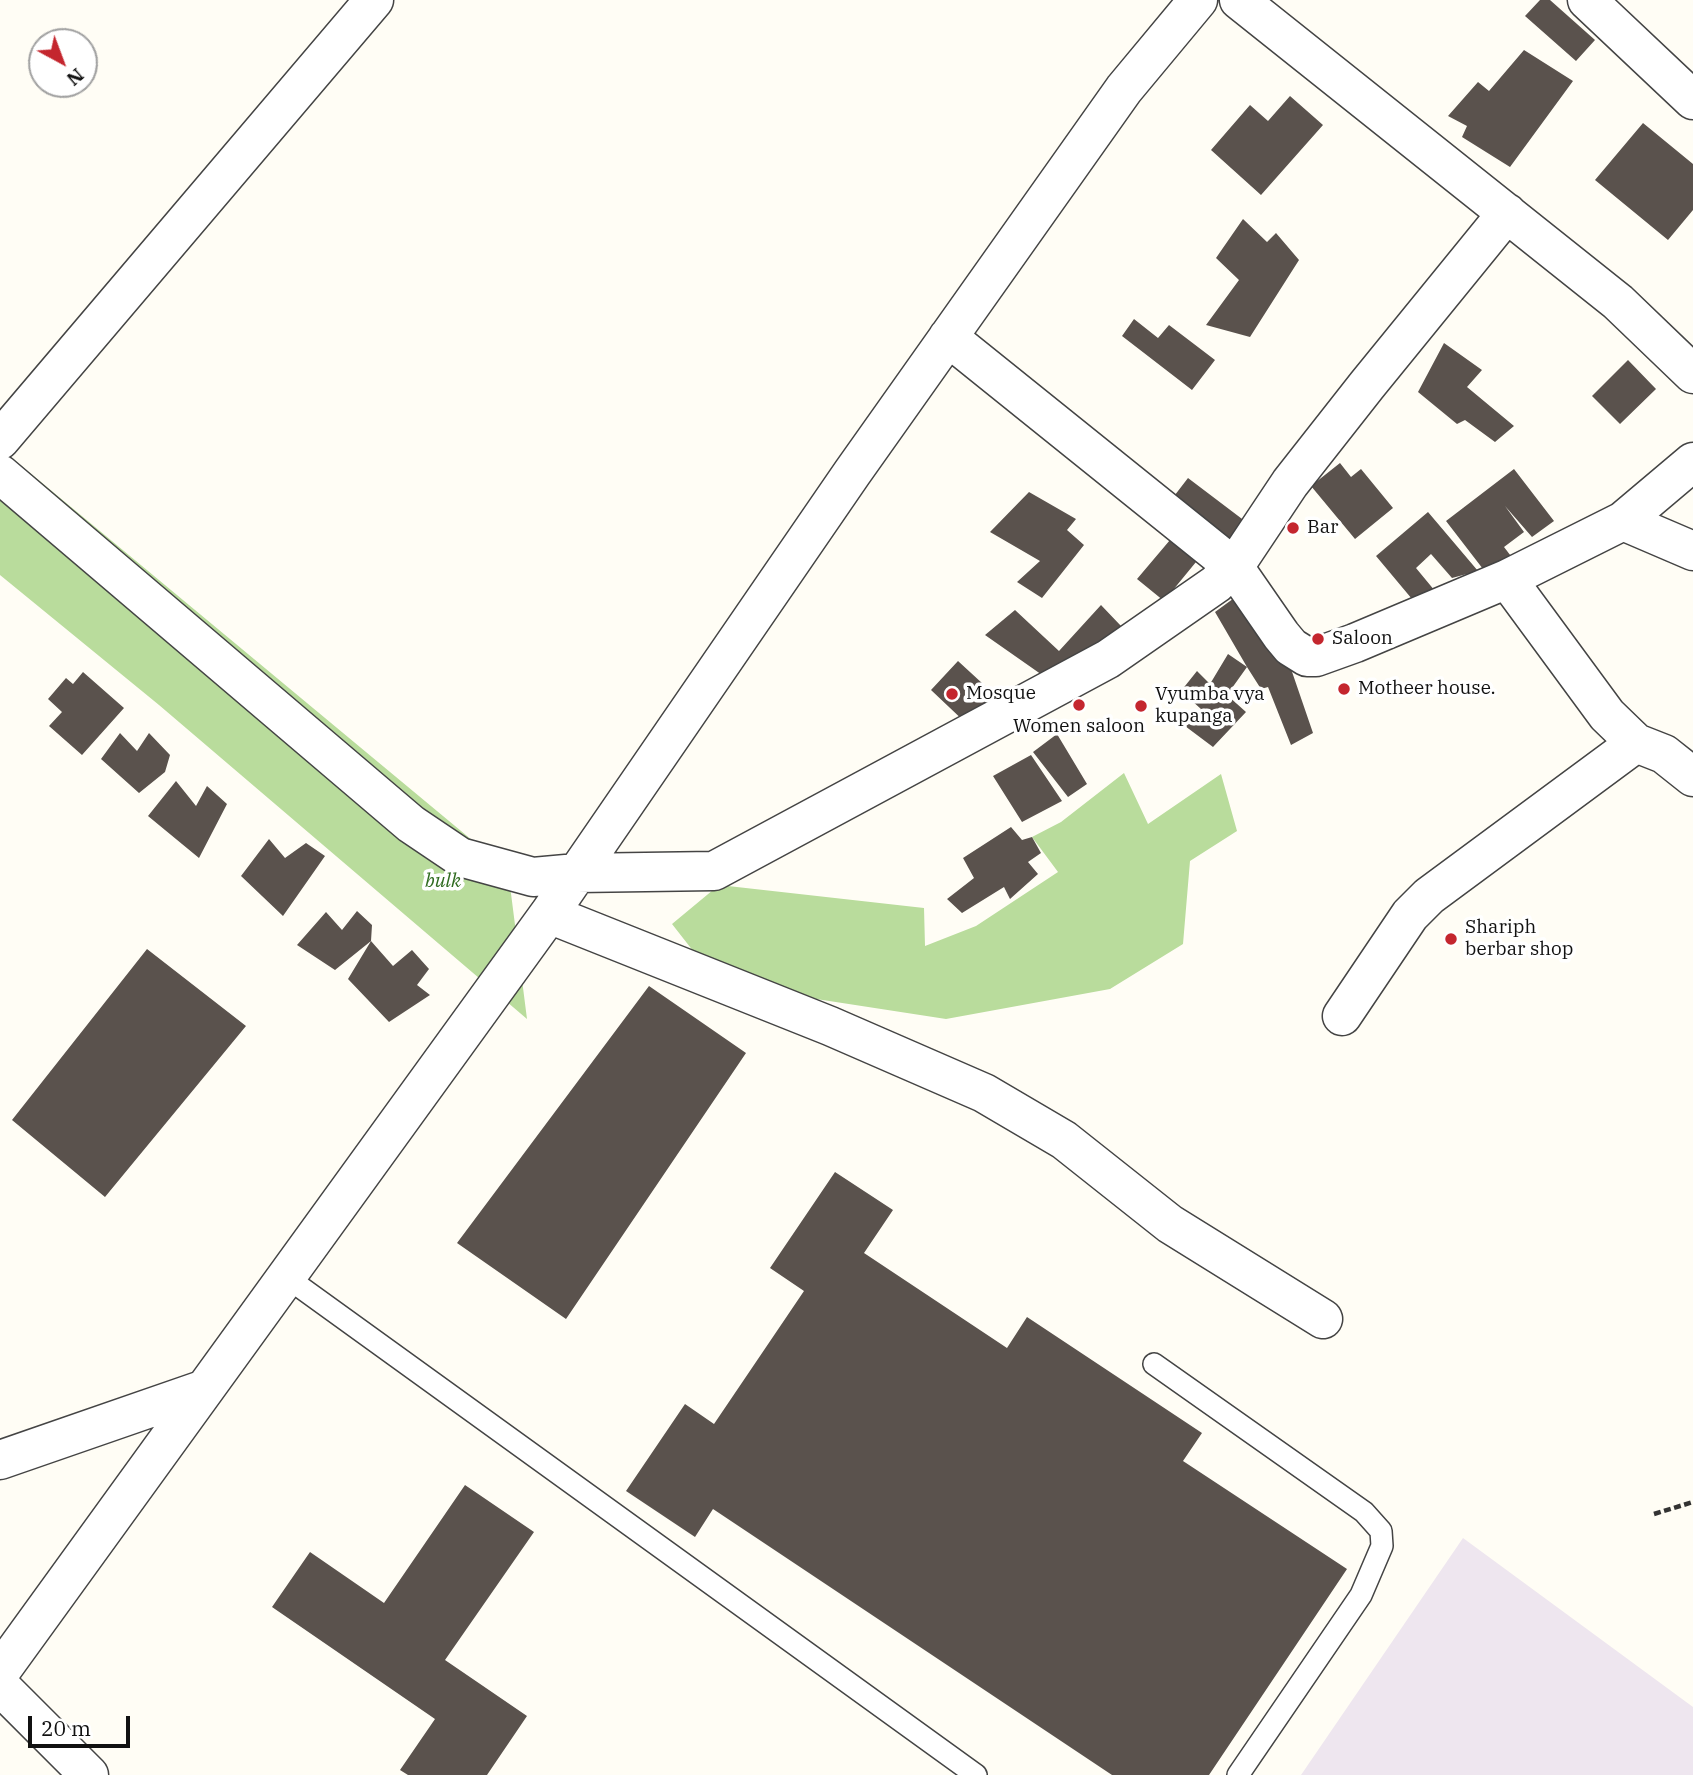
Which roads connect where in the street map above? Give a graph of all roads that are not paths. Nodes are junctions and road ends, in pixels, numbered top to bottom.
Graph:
1 (374, 0) edge
2 (1198, 0) edge
3 (1239, 0) edge
4 (1587, 0) edge
5 (1693, 100) edge
6 (1507, 213) junction
7 (948, 337) junction
8 (1693, 374) edge
9 (0, 440) edge
10 (1693, 462) edge
11 (0, 474) edge
12 (1623, 521) junction
13 (1693, 551) edge
14 (1234, 567) junction
15 (1507, 579) junction
16 (1636, 743) junction
17 (1693, 777) edge
18 (577, 873) junction
19 (550, 914) junction
20 (1342, 1016) dead end
21 (285, 1276) junction
22 (1323, 1319) dead end
23 (1154, 1364) dead end
24 (202, 1390) junction
25 (0, 1460) edge
26 (0, 1672) edge
27 (0, 1686) edge
28 (89, 1775) edge
29 (976, 1775) edge
30 (1238, 1775) edge

1 - 9 street
2 - 7 street
3 - 6 street
4 - 5 street
6 - 8 street
6 - 14 street
7 - 14 street
7 - 18 street
10 - 12 street
11 - 18 street
12 - 13 street
12 - 15 street
14 - 15 street
14 - 18 street
15 - 16 street
16 - 17 street
16 - 20 street
18 - 19 street
19 - 21 street
19 - 22 street
21 - 24 street
21 - 29 lane
23 - 30 lane
24 - 25 street
24 - 26 street
27 - 28 street

